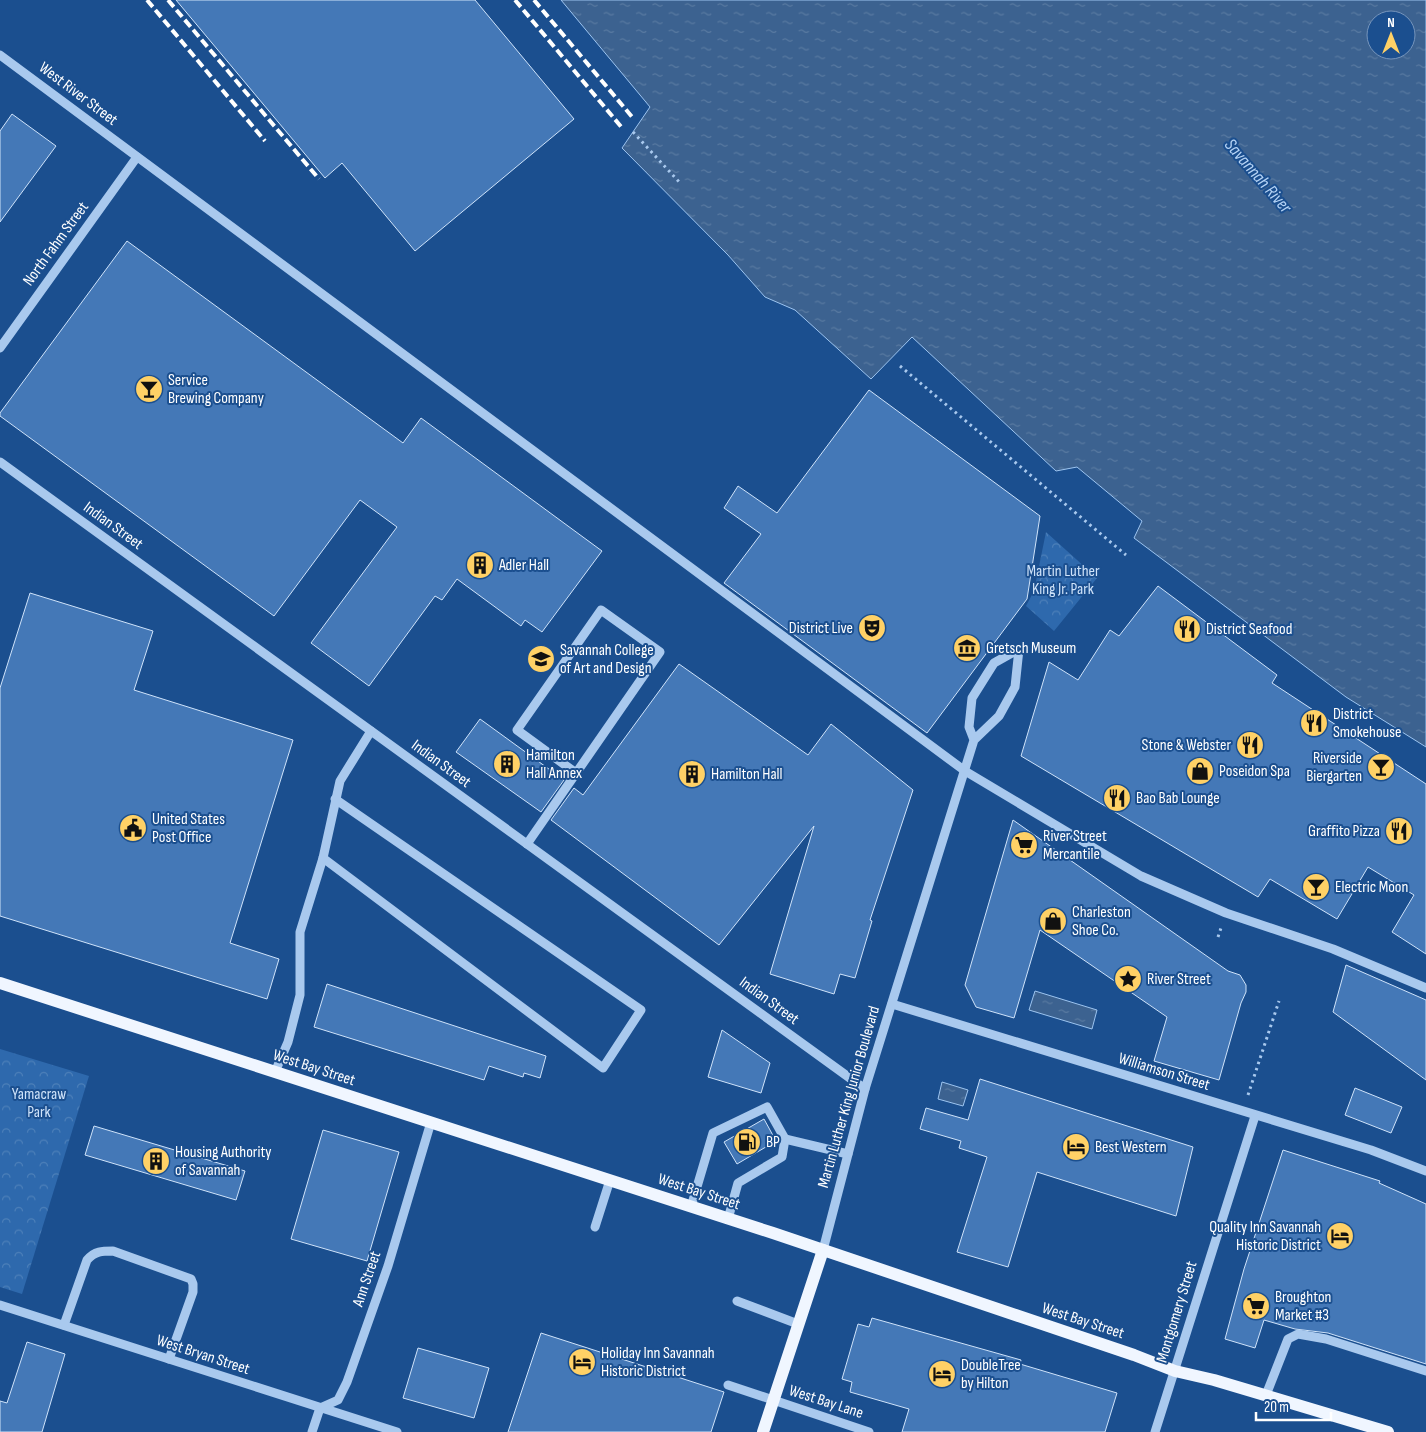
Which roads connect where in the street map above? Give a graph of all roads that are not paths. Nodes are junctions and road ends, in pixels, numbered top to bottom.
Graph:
1 (0, 55) edge
2 (137, 157) junction
3 (0, 348) edge
4 (0, 462) edge
5 (371, 731) junction
6 (974, 740) junction
7 (965, 771) junction
8 (576, 772) junction
9 (335, 799) junction
10 (527, 844) junction
11 (323, 858) junction
12 (0, 983) edge
13 (1426, 988) edge
14 (892, 1004) junction
15 (275, 1072) junction
16 (865, 1089) junction
17 (1254, 1116) junction
18 (431, 1122) junction
19 (785, 1139) junction
20 (848, 1154) junction
21 (1426, 1171) edge
22 (610, 1180) junction
23 (691, 1207) junction
24 (728, 1219) junction
25 (595, 1227) dead end
26 (823, 1250) junction
27 (737, 1301) dead end
28 (0, 1305) edge
29 (798, 1324) junction
30 (64, 1325) junction
31 (170, 1360) junction
32 (1175, 1371) junction
33 (1426, 1371) edge
34 (728, 1385) dead end
35 (1266, 1395) junction
36 (774, 1401) junction
37 (320, 1408) junction
38 (312, 1432) edge
39 (397, 1432) edge
40 (763, 1432) edge
41 (870, 1432) edge
42 (1155, 1432) edge
43 (1388, 1432) edge

1 - 2 street, West River Street
2 - 3 street, North Fahm Street
2 - 7 street, West River Street
4 - 5 street, Indian Street
5 - 9 street
5 - 10 street, Indian Street
6 - 6 street
6 - 7 street, Martin Luther King Junior Boulevard
7 - 13 street, West River Street
7 - 14 street, Martin Luther King Junior Boulevard
8 - 8 street
8 - 10 street
9 - 11 street
9 - 11 street
10 - 16 street, Indian Street
11 - 15 street
12 - 15 main road, West Bay Street
14 - 16 street, Martin Luther King Junior Boulevard
14 - 17 street, Williamson Street
15 - 18 main road, West Bay Street
16 - 20 street, Martin Luther King Junior Boulevard
17 - 21 street, Williamson Street
17 - 32 street, Montgomery Street
18 - 22 main road, West Bay Street
18 - 37 street, Ann Street
19 - 20 street
19 - 23 street
19 - 24 street
20 - 26 street, Martin Luther King Junior Boulevard
22 - 23 main road, West Bay Street
22 - 25 street
23 - 24 main road, West Bay Street
24 - 26 main road, West Bay Street
26 - 29 main road, Martin Luther King Junior Boulevard
26 - 32 main road, West Bay Street
27 - 29 street
28 - 30 street, West Bryan Street
29 - 36 main road, Martin Luther King Junior Boulevard
30 - 31 street, West Bryan Street
30 - 31 street
31 - 37 street, West Bryan Street
32 - 35 main road, West Bay Street
32 - 42 street, Montgomery Street
33 - 35 street
34 - 36 street, West Bay Lane
35 - 43 main road, West Bay Street
36 - 40 main road, Martin Luther King Junior Boulevard
36 - 41 street, West Bay Lane
37 - 38 street
37 - 39 street, West Bryan Street

